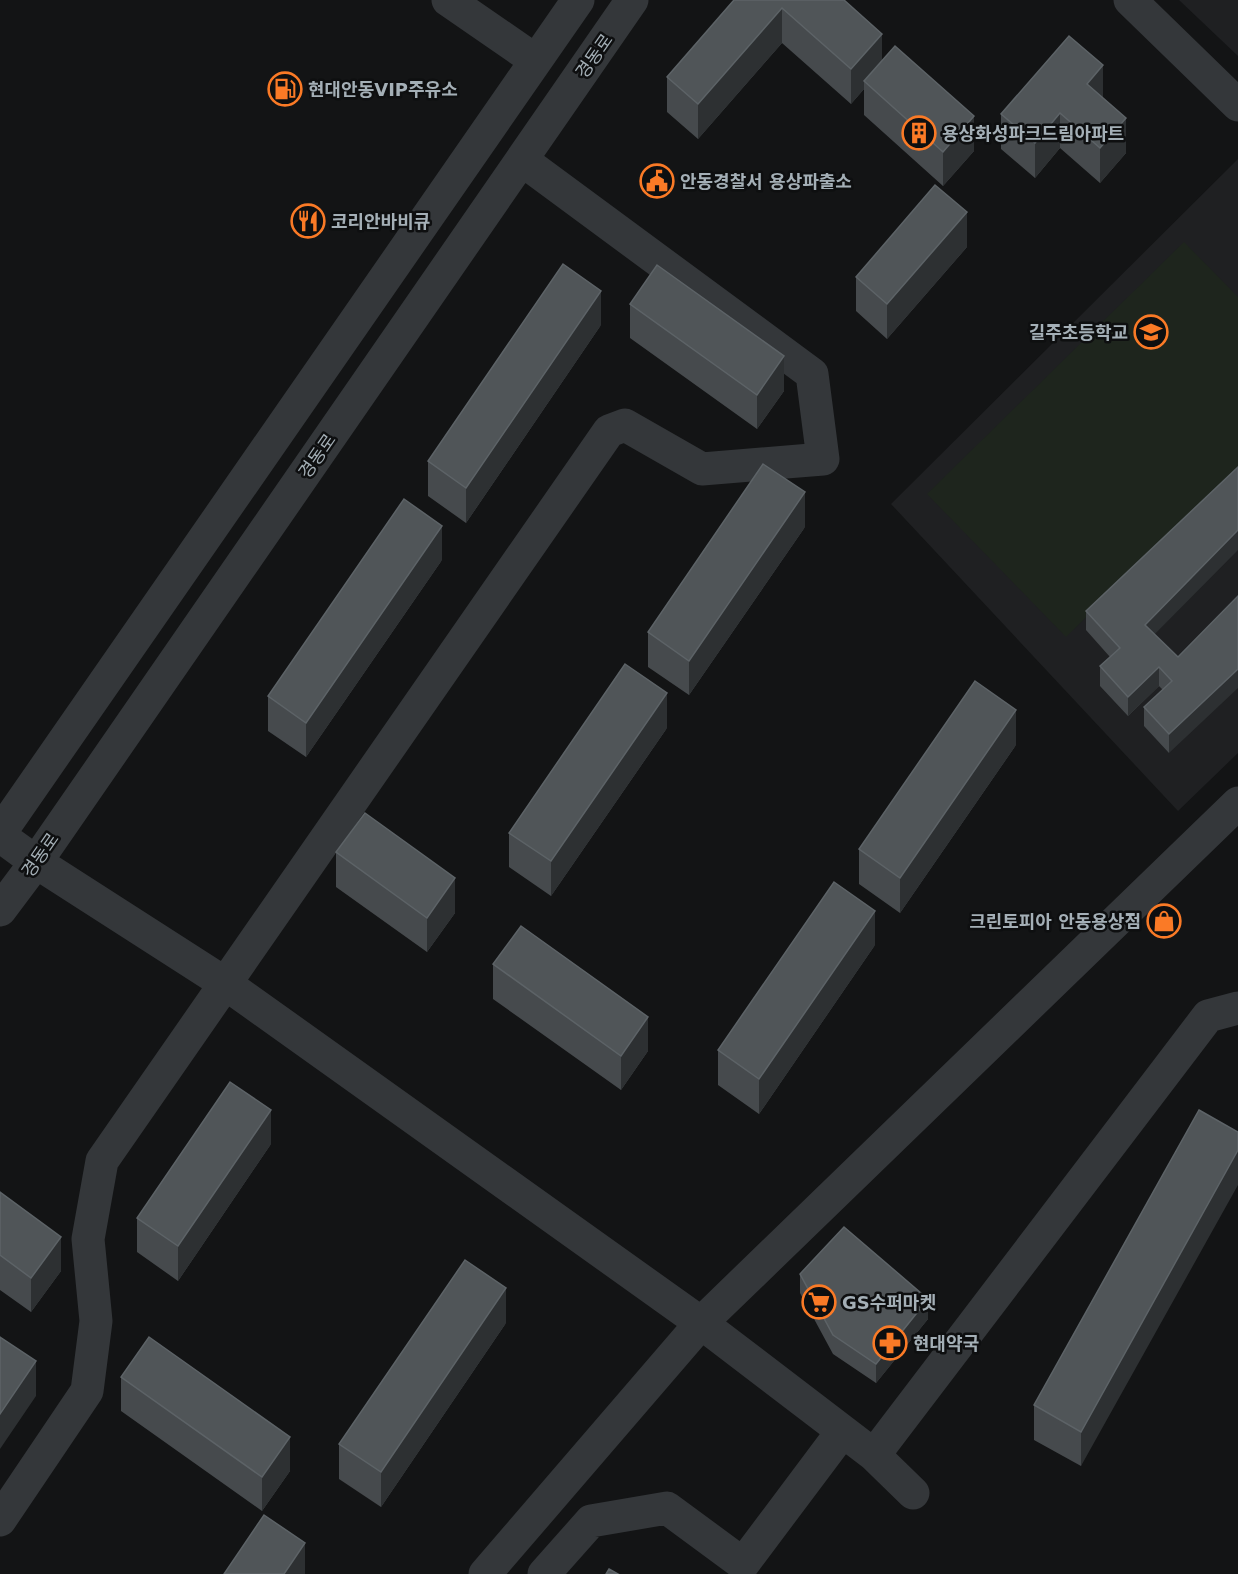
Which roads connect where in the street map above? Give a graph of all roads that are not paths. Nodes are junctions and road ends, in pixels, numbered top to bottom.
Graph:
1 (448, 0) edge
2 (578, 0) edge
3 (632, 0) edge
4 (1130, 0) edge
5 (535, 60) junction
6 (1238, 105) edge
7 (522, 160) junction
8 (1238, 803) edge
9 (0, 835) edge
10 (36, 862) junction
11 (0, 910) edge
12 (226, 984) junction
13 (1238, 1008) edge
14 (701, 1323) junction
15 (842, 1432) junction
16 (874, 1455) junction
17 (913, 1493) dead end
18 (0, 1520) edge
19 (485, 1574) edge
20 (544, 1574) edge

1 - 5 street
2 - 5 street
3 - 7 street, 경동로
4 - 6 street
5 - 9 street
7 - 10 street, 경동로
7 - 12 street
8 - 14 street
9 - 10 street
10 - 11 street, 경동로
10 - 12 street
12 - 14 street
12 - 18 street
13 - 16 street
14 - 15 street
14 - 19 street
15 - 16 street
15 - 20 street
16 - 17 street

